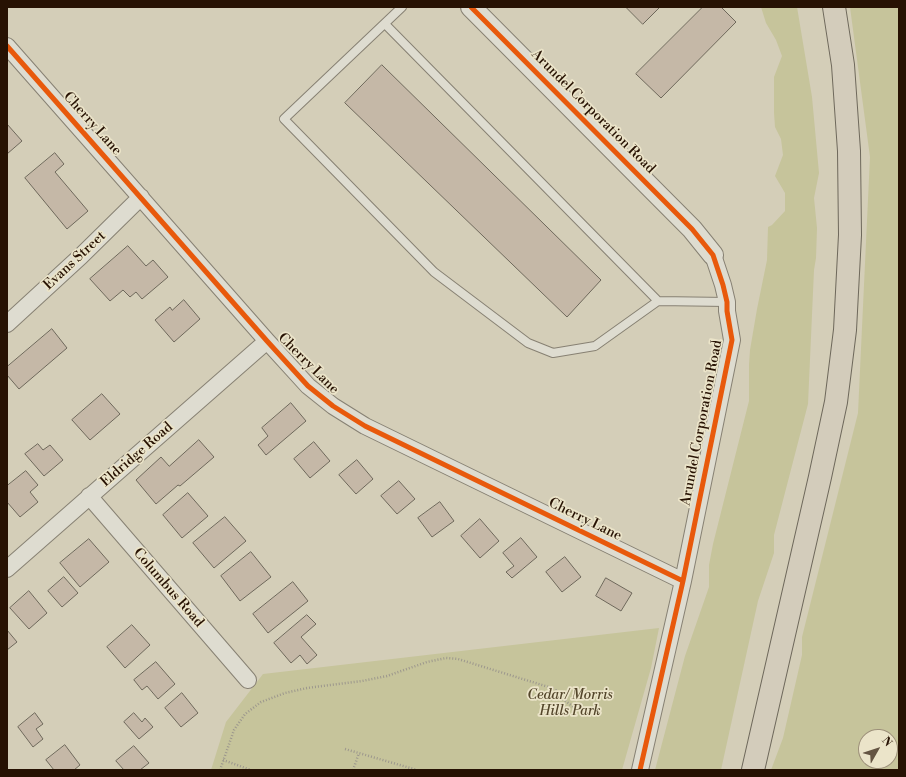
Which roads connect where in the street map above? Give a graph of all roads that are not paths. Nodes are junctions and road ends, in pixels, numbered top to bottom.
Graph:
1 (402, 7) edge
2 (471, 7) edge
3 (834, 7) edge
4 (385, 24) junction
5 (7, 46) edge
6 (141, 197) junction
7 (713, 255) joint
8 (658, 301) junction
9 (727, 302) junction
10 (7, 324) edge
11 (267, 341) junction
12 (89, 496) junction
13 (7, 569) edge
14 (683, 581) junction
15 (248, 680) dead end
16 (640, 770) edge
17 (752, 770) edge

1 - 4 lane
2 - 7 street, Arundel Corporation Road
3 - 17 highway
4 - 8 lane
4 - 8 lane
5 - 6 street, Cherry Lane
6 - 10 street, Evans Street
6 - 11 street, Cherry Lane
7 - 9 street, Arundel Corporation Road
8 - 9 lane
9 - 14 street, Arundel Corporation Road
11 - 12 street, Eldridge Road
11 - 14 street, Cherry Lane
12 - 13 street, Eldridge Road
12 - 15 street, Columbus Road
14 - 16 street, Arundel Corporation Road

